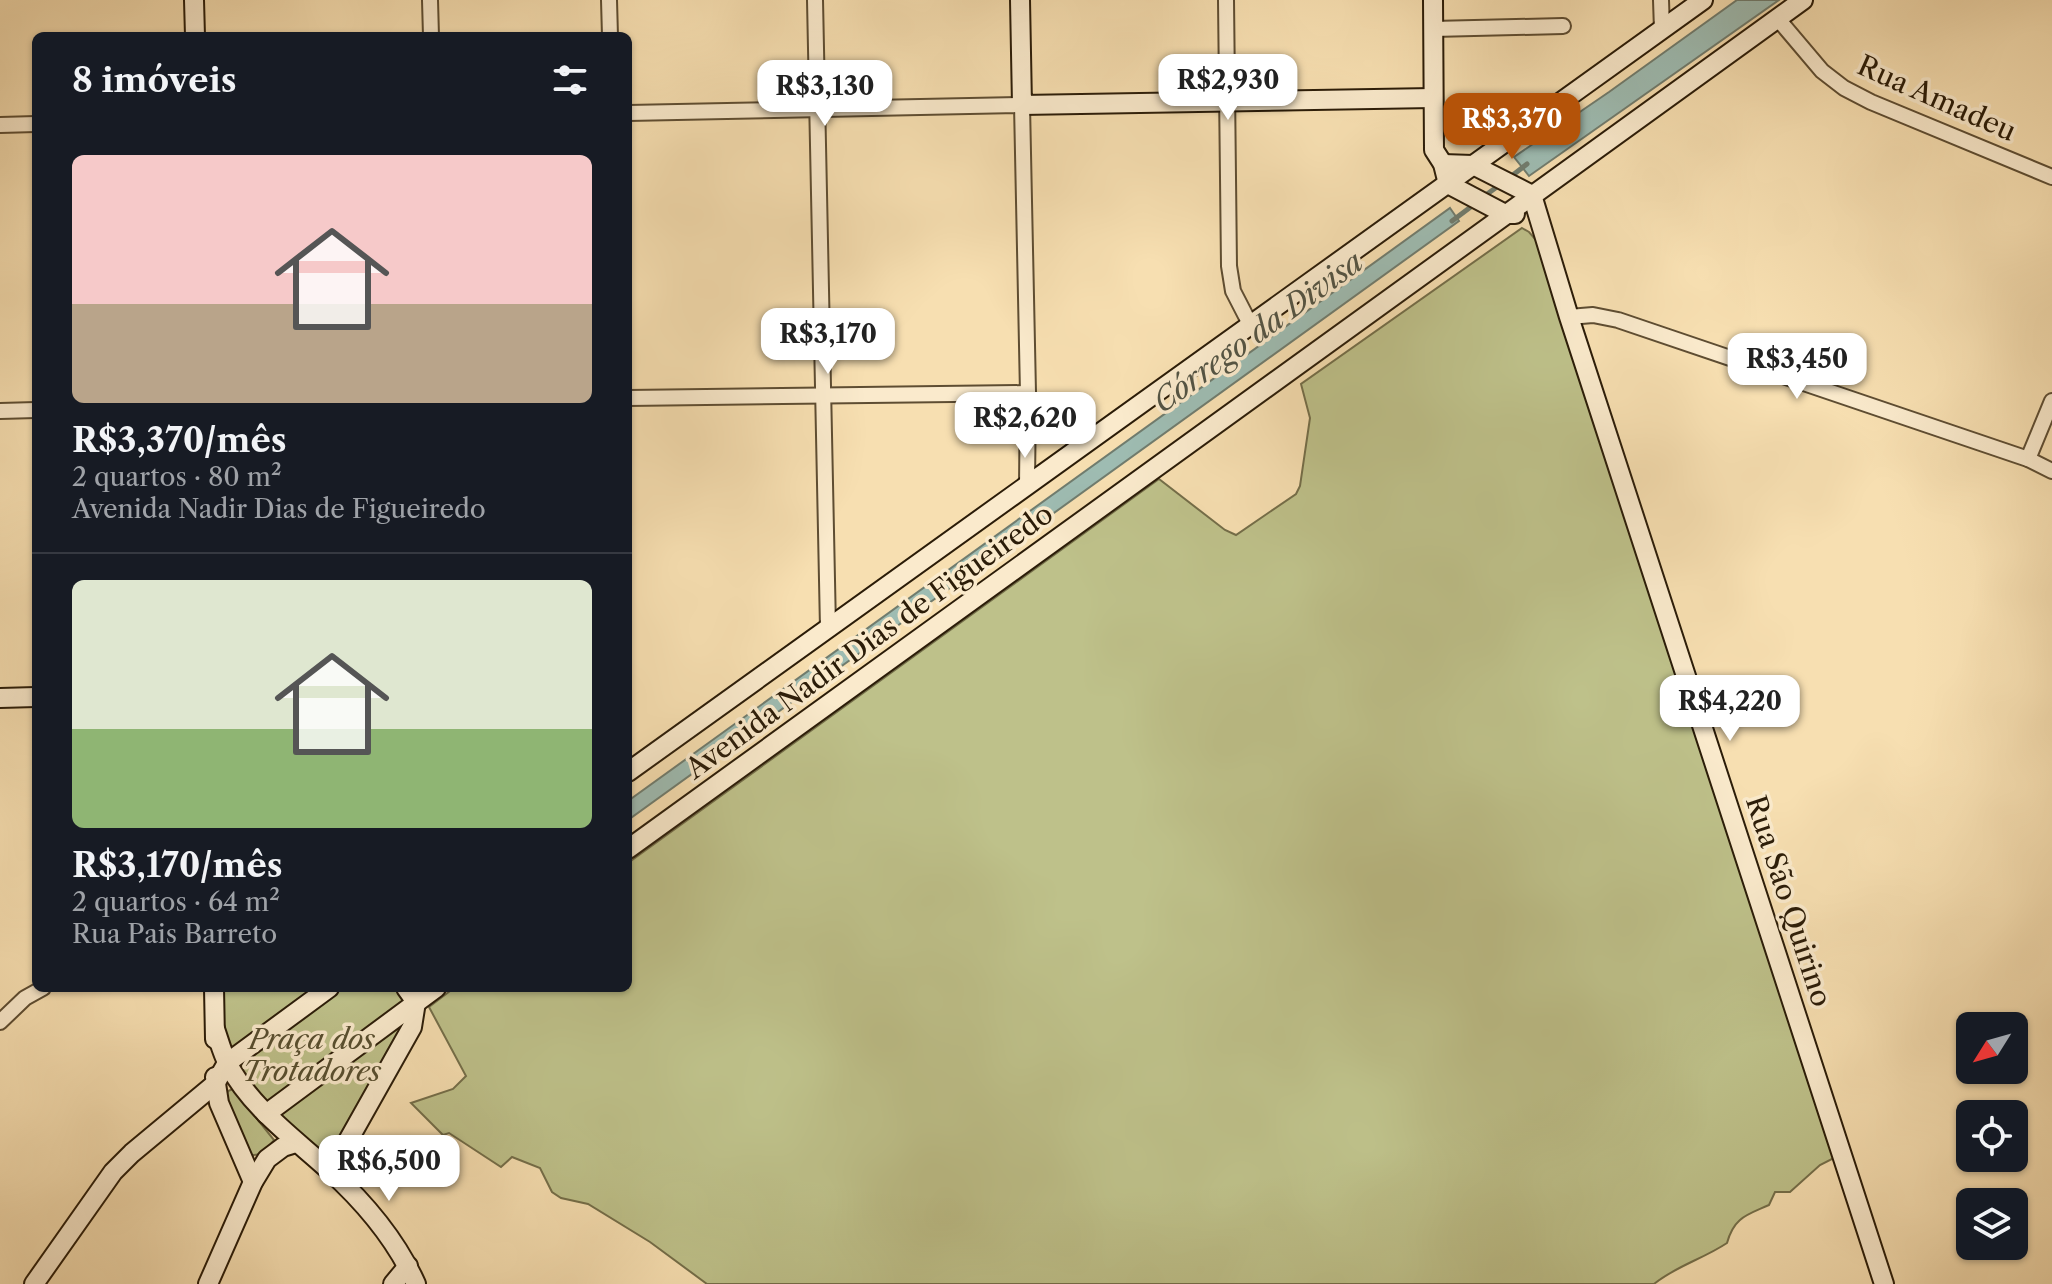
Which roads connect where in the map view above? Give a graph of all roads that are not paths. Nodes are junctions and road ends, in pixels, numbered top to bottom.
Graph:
1 (194, 0) edge
2 (430, 0) edge
3 (609, 0) edge
4 (815, 0) edge
5 (1020, 0) edge
6 (1226, 0) edge
7 (1433, 0) edge
8 (1661, 0) edge
9 (1703, 0) edge
10 (1803, 0) edge
11 (1778, 19) junction
12 (1563, 26) dead end
13 (1433, 29) junction
14 (1662, 30) junction
15 (195, 32) edge
16 (431, 32) edge
17 (610, 32) edge
18 (1433, 98) junction
19 (1228, 101) junction
20 (1022, 105) junction
21 (816, 109) junction
22 (632, 113) edge
23 (32, 124) edge
24 (0, 125) edge
25 (1443, 164) junction
26 (1473, 165) junction
27 (2052, 177) edge
28 (1448, 184) junction
29 (1532, 195) junction
30 (1505, 214) junction
31 (1538, 215) junction
32 (1569, 317) junction
33 (1250, 324) junction
34 (1028, 393) junction
35 (824, 395) junction
36 (632, 398) edge
37 (2052, 401) edge
38 (32, 410) edge
39 (0, 411) edge
40 (2028, 459) junction
41 (2052, 471) edge
42 (1027, 484) junction
43 (828, 628) junction
44 (32, 697) edge
45 (0, 698) edge
46 (632, 767) edge
47 (632, 846) edge
48 (36, 992) edge
49 (214, 992) edge
50 (324, 992) edge
51 (411, 995) edge
52 (0, 1022) edge
53 (215, 1029) junction
54 (227, 1063) junction
55 (215, 1084) junction
56 (266, 1114) junction
57 (296, 1143) junction
58 (331, 1171) junction
59 (253, 1182) junction
60 (408, 1266) junction
61 (34, 1284) edge
62 (208, 1284) edge
63 (393, 1284) edge
64 (416, 1284) edge
65 (1884, 1284) edge

1 - 15 main road
2 - 16 street
3 - 17 street
4 - 21 street
5 - 20 main road
6 - 19 street
7 - 13 main road
8 - 14 street
9 - 14 main road, Avenida Nadir Dias de Figueiredo
10 - 11 main road, Avenida Nadir Dias de Figueiredo
11 - 27 street, Rua Amadeu
11 - 29 main road, Avenida Nadir Dias de Figueiredo
12 - 13 street
13 - 18 main road
14 - 26 main road, Avenida Nadir Dias de Figueiredo
18 - 19 main road
18 - 25 main road
19 - 20 main road
19 - 33 street
20 - 21 street
20 - 34 street
21 - 22 street
21 - 35 street
23 - 24 street
25 - 26 main road
25 - 28 main road
26 - 28 main road, Avenida Nadir Dias de Figueiredo
26 - 29 main road
28 - 30 main road
28 - 33 main road, Avenida Nadir Dias de Figueiredo
29 - 30 main road, Avenida Nadir Dias de Figueiredo
29 - 31 main road, Rua São Quirino
30 - 31 main road
30 - 47 main road, Avenida Nadir Dias de Figueiredo
31 - 32 main road, Rua São Quirino
32 - 40 street
32 - 65 main road, Rua São Quirino
33 - 42 main road, Avenida Nadir Dias de Figueiredo
34 - 35 street
34 - 42 street
35 - 36 street
35 - 43 street
37 - 40 street
38 - 39 street
40 - 41 street
42 - 43 main road, Avenida Nadir Dias de Figueiredo
43 - 46 main road, Avenida Nadir Dias de Figueiredo
44 - 45 main road
48 - 52 street
49 - 53 main road
50 - 54 main road
51 - 56 main road
51 - 58 main road
53 - 54 main road
53 - 55 main road
54 - 55 main road
54 - 56 main road
55 - 59 main road
55 - 61 main road
56 - 57 main road
57 - 58 main road
57 - 59 main road
58 - 60 main road
59 - 62 main road
60 - 63 main road
60 - 64 main road

